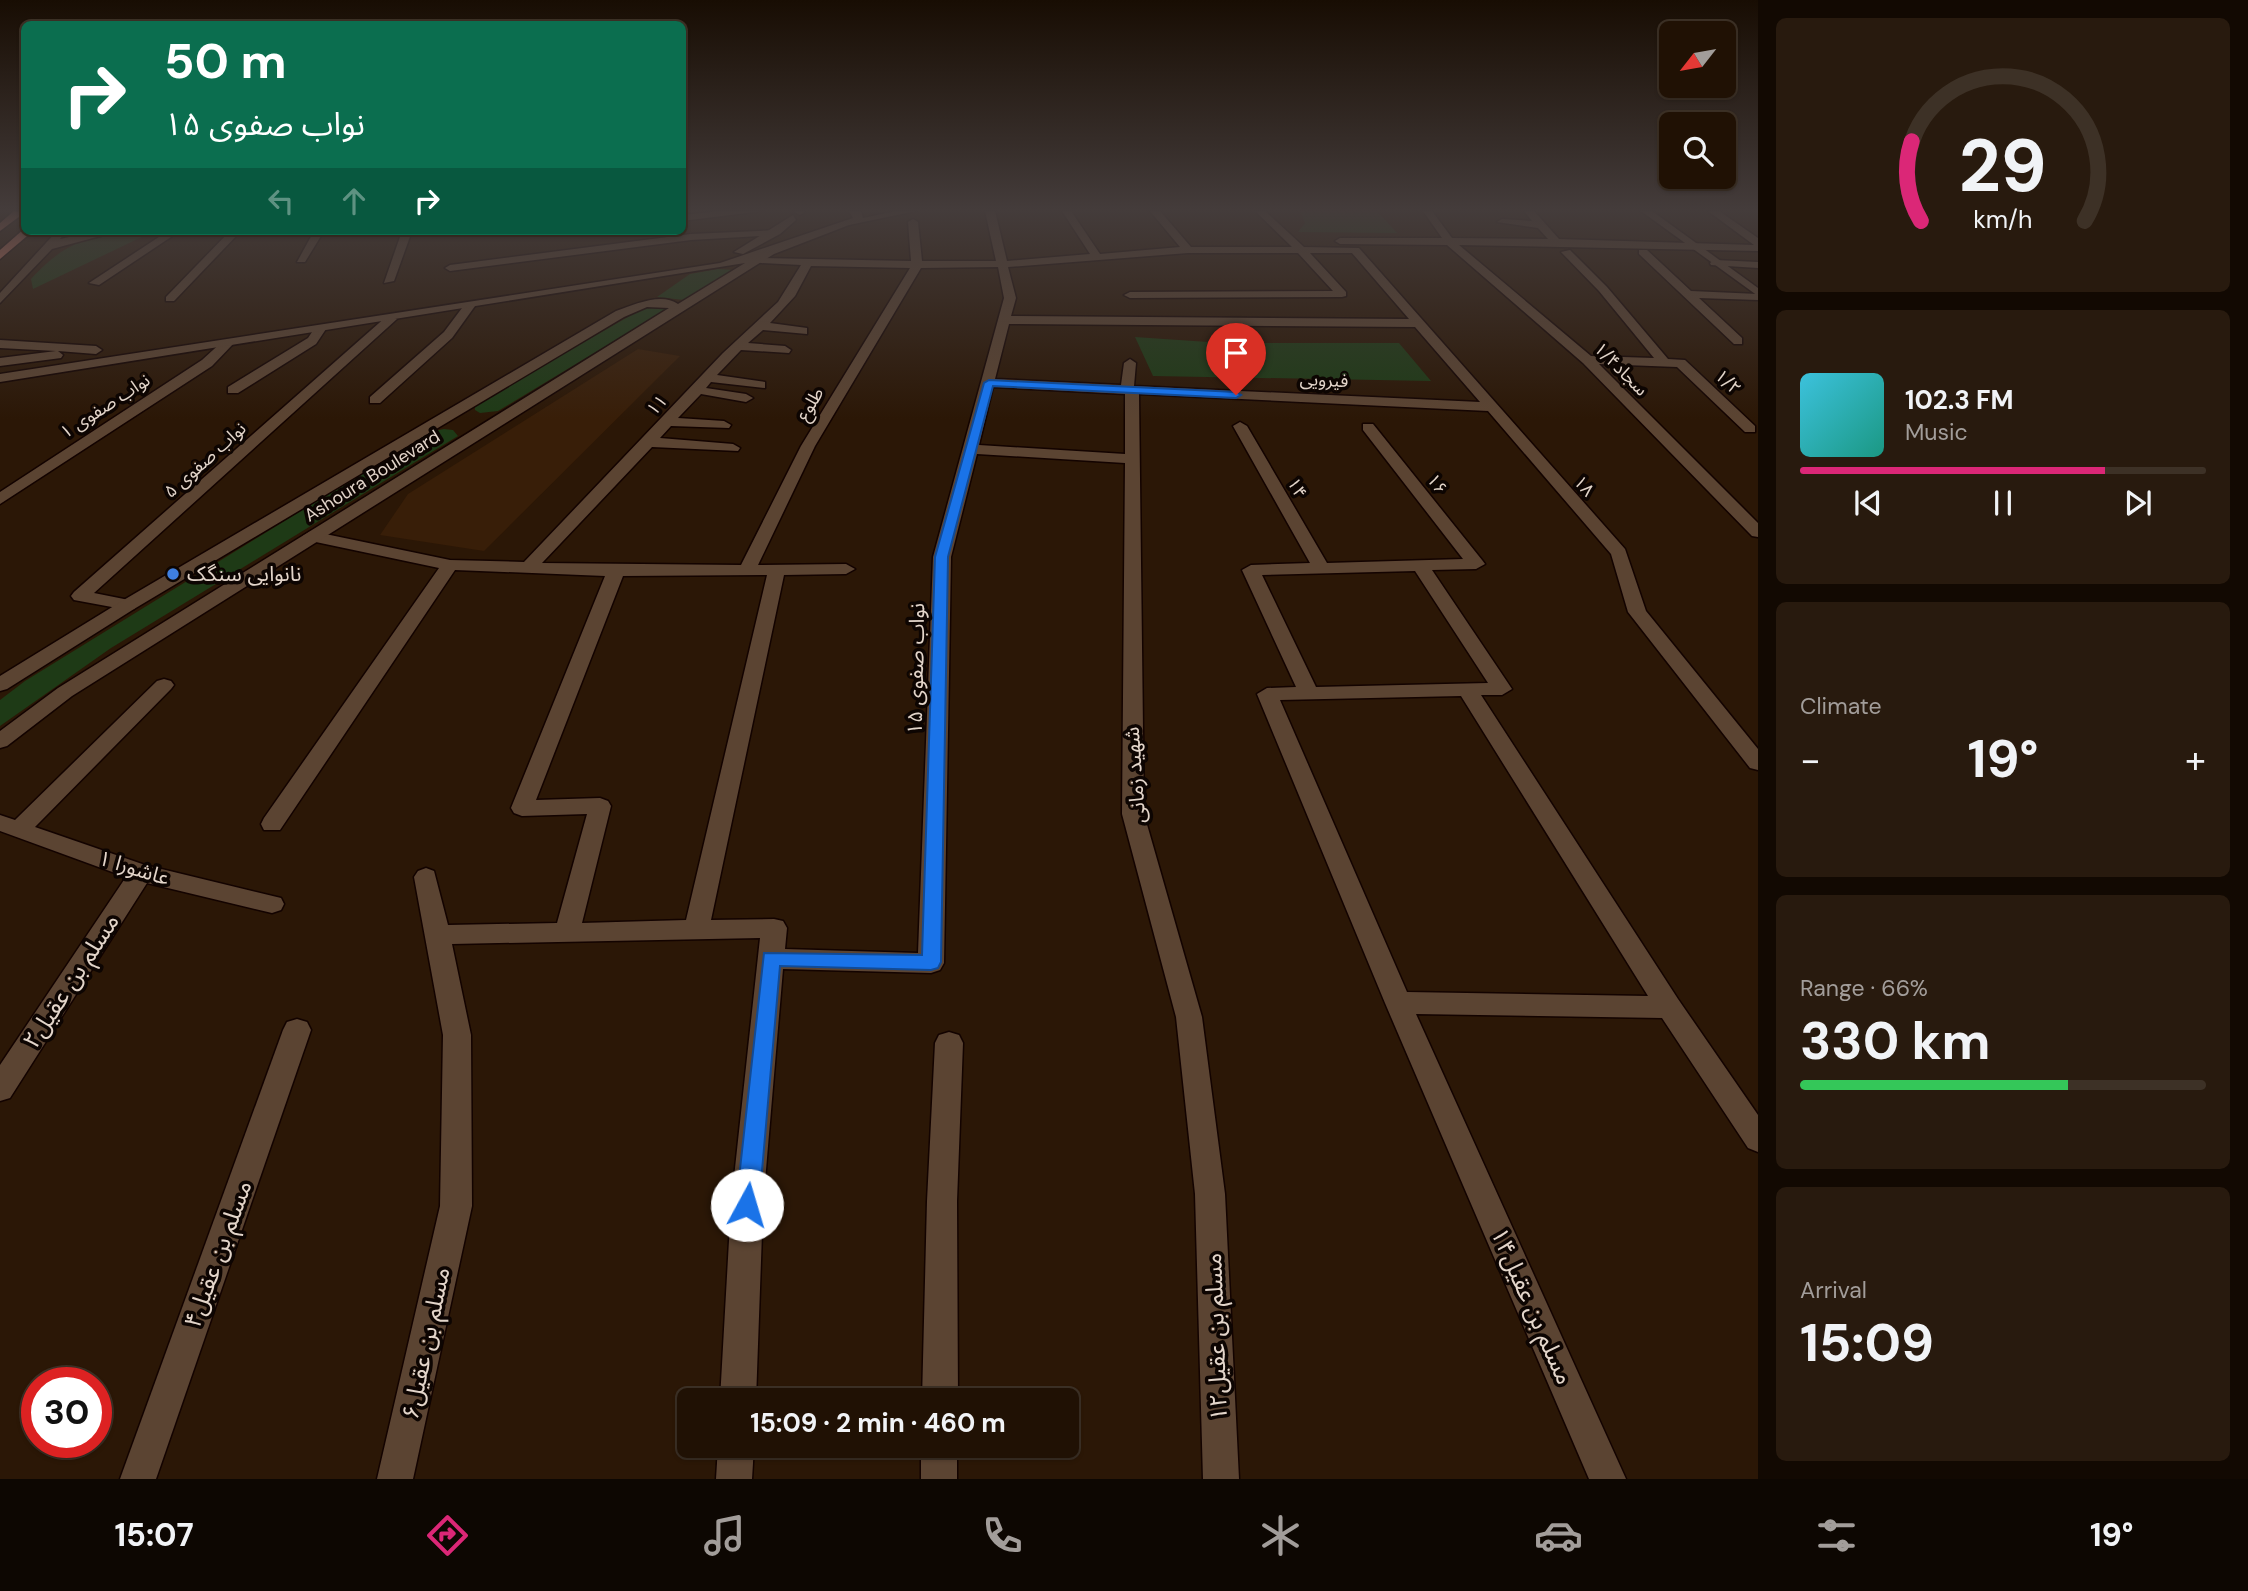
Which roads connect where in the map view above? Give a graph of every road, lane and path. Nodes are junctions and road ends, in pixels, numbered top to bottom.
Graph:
1 (17, 280) edge
2 (100, 280) edge
3 (188, 280) edge
4 (603, 280) edge
5 (633, 280) edge
6 (727, 280) edge
7 (800, 280) edge
8 (908, 280) edge
9 (1007, 280) edge
10 (1329, 280) edge
11 (1381, 280) edge
12 (1495, 280) edge
13 (1594, 280) edge
14 (1673, 280) edge
15 (1739, 280) edge
16 (95, 283) dead end
17 (596, 286) junction
18 (614, 292) dead end
19 (1688, 294) junction
20 (1130, 295) dead end
21 (1758, 295) edge
22 (170, 299) dead end
23 (0, 300) edge
24 (470, 306) junction
25 (1094, 307) dead end
26 (391, 319) junction
27 (665, 319) junction
28 (1004, 320) junction
29 (1099, 321) junction
30 (1419, 323) junction
31 (762, 326) junction
32 (320, 329) junction
33 (291, 330) junction
34 (803, 331) dead end
35 (1738, 341) dead end
36 (228, 343) junction
37 (0, 344) edge
38 (739, 346) junction
39 (96, 350) junction
40 (785, 351) dead end
41 (1588, 360) junction
42 (0, 362) edge
43 (1130, 363) dead end
44 (1665, 363) junction
45 (0, 378) edge
46 (708, 378) junction
47 (989, 383) junction
48 (760, 385) dead end
49 (233, 390) dead end
50 (1130, 390) junction
51 (696, 391) junction
52 (746, 398) dead end
53 (375, 400) dead end
54 (1489, 407) junction
55 (441, 418) junction
56 (668, 422) junction
57 (724, 425) dead end
58 (1240, 426) dead end
59 (487, 427) junction
60 (1368, 427) dead end
61 (1750, 429) dead end
62 (649, 442) junction
63 (733, 448) dead end
64 (971, 449) junction
65 (1132, 459) junction
66 (0, 499) edge
67 (1758, 532) edge
68 (311, 536) junction
69 (450, 565) junction
70 (1420, 566) junction
71 (528, 568) junction
72 (1321, 568) junction
73 (747, 569) junction
74 (777, 569) junction
75 (846, 569) dead end
76 (616, 571) junction
77 (128, 605) junction
78 (0, 685) edge
79 (164, 685) dead end
80 (1467, 690) junction
81 (1309, 693) junction
82 (0, 741) edge
83 (1758, 763) edge
84 (272, 824) dead end
85 (9, 826) edge
86 (141, 873) junction
87 (426, 877) dead end
88 (272, 904) dead end
89 (696, 930) junction
90 (567, 932) junction
91 (439, 935) junction
92 (771, 958) junction
93 (1398, 1003) junction
94 (1669, 1007) junction
95 (298, 1030) dead end
96 (949, 1043) dead end
97 (0, 1089) edge
98 (1758, 1139) edge
99 (1210, 1194) joint
100 (739, 1388) edge
101 (940, 1388) edge
102 (735, 1458) edge
103 (939, 1458) edge
104 (138, 1479) edge
105 (395, 1479) edge
106 (734, 1479) edge
107 (939, 1479) edge
108 (1220, 1479) edge
109 (1608, 1479) edge

1 - 23 street
2 - 16 street
3 - 22 street
4 - 33 street
5 - 17 street
6 - 27 street, Ashoura Boulevard
7 - 31 street, ۱۱
8 - 73 street, طلوع
9 - 28 street, نواب صفوی ۱۵
10 - 20 street
11 - 30 street, ۱۸
12 - 41 street, ۱/۴سجاد
13 - 44 street
14 - 19 street
15 - 21 street
17 - 18 street
17 - 24 street
19 - 21 street
19 - 35 street
24 - 26 street
24 - 53 street
25 - 29 street
26 - 32 street
26 - 77 street, نواب صفوی ۵
27 - 55 street, Ashoura Boulevard
27 - 59 street, Ashoura Boulevard
28 - 29 street
28 - 47 street, نواب صفوی ۱۵
29 - 30 street
30 - 54 street, ۱۸
31 - 34 street
31 - 38 street, ۱۱
32 - 33 street
32 - 49 street
33 - 36 street
33 - 39 street
36 - 45 street
36 - 66 street, نواب صفوی ۱
37 - 39 street
38 - 40 street
38 - 46 street, ۱۱
39 - 42 street
41 - 44 street
41 - 67 street, ۱/۴سجاد
43 - 50 street, شهید زمانی
44 - 61 street, ۱/۲
46 - 48 street
46 - 51 street, ۱۱
47 - 50 street, فیرویی
47 - 64 street, نواب صفوی ۱۵
50 - 54 street, فیرویی
50 - 65 street, شهید زمانی
51 - 52 street
51 - 56 street, ۱۱
54 - 83 street, ۱۸
55 - 59 street
55 - 77 street, Ashoura Boulevard
56 - 57 street
56 - 62 street, ۱۱
58 - 72 street, ۱۴
59 - 68 street, Ashoura Boulevard
60 - 70 street, ۱۶
62 - 63 street
62 - 71 street, ۱۱
64 - 65 street
64 - 92 street, نواب صفوی ۱۵
65 - 99 street, شهید زمانی
68 - 69 street
68 - 82 street, Ashoura Boulevard
69 - 71 street
69 - 84 street
70 - 72 street
70 - 80 street
71 - 76 street
72 - 81 street
73 - 74 street
73 - 76 street
74 - 75 street
74 - 89 street
76 - 90 street
77 - 78 street, Ashoura Boulevard
79 - 85 street
80 - 81 street
80 - 94 street
81 - 93 street, مسلم بن عقیل۱۴
85 - 86 street, عاشورا ۱
86 - 88 street, عاشورا ۱
86 - 97 street, مسلم بن عقیل۲
87 - 91 street, مسلم بن عقیل۶
89 - 90 street
89 - 92 street
90 - 91 street
91 - 105 street, مسلم بن عقیل۶
92 - 100 street
93 - 94 street
93 - 109 street, مسلم بن عقیل۱۴
94 - 98 street
95 - 104 street, مسلم بن عقیل۴
96 - 101 street
99 - 108 street, مسلم بن عقیل۱۲
102 - 106 street
103 - 107 street

